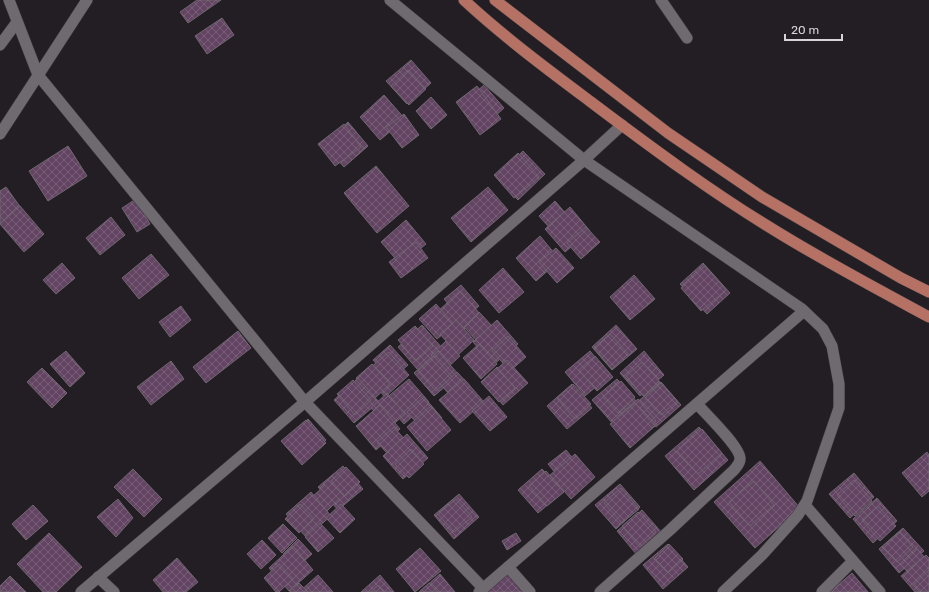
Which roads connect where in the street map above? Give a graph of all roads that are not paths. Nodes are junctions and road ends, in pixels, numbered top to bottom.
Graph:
1 (9, 0) edge
2 (87, 0) edge
3 (390, 0) edge
4 (464, 0) edge
5 (494, 0) edge
6 (661, 0) edge
7 (17, 22) junction
8 (687, 38) dead end
9 (0, 45) edge
10 (38, 75) junction
11 (622, 125) junction
12 (0, 134) edge
13 (584, 160) junction
14 (929, 292) edge
15 (804, 311) junction
16 (929, 317) edge
17 (305, 402) junction
18 (697, 404) junction
19 (805, 505) junction
20 (853, 562) junction
21 (508, 567) junction
22 (98, 577) junction
23 (481, 590) edge
24 (81, 592) edge
25 (114, 592) edge
26 (530, 592) edge
27 (600, 592) edge
28 (723, 592) edge
29 (822, 592) edge
30 (880, 592) edge

1 - 7 street
2 - 10 street
3 - 13 street
4 - 11 main road
5 - 14 main road
6 - 8 street
7 - 9 street
7 - 10 street
10 - 12 street
10 - 17 street
11 - 13 street
11 - 16 main road
13 - 15 street
13 - 17 street
15 - 18 street
15 - 19 street
17 - 22 street
17 - 23 street
18 - 21 street
18 - 27 street
19 - 20 street
19 - 28 street
20 - 29 street
20 - 30 street
21 - 23 street
21 - 26 street
22 - 24 street
22 - 25 street

